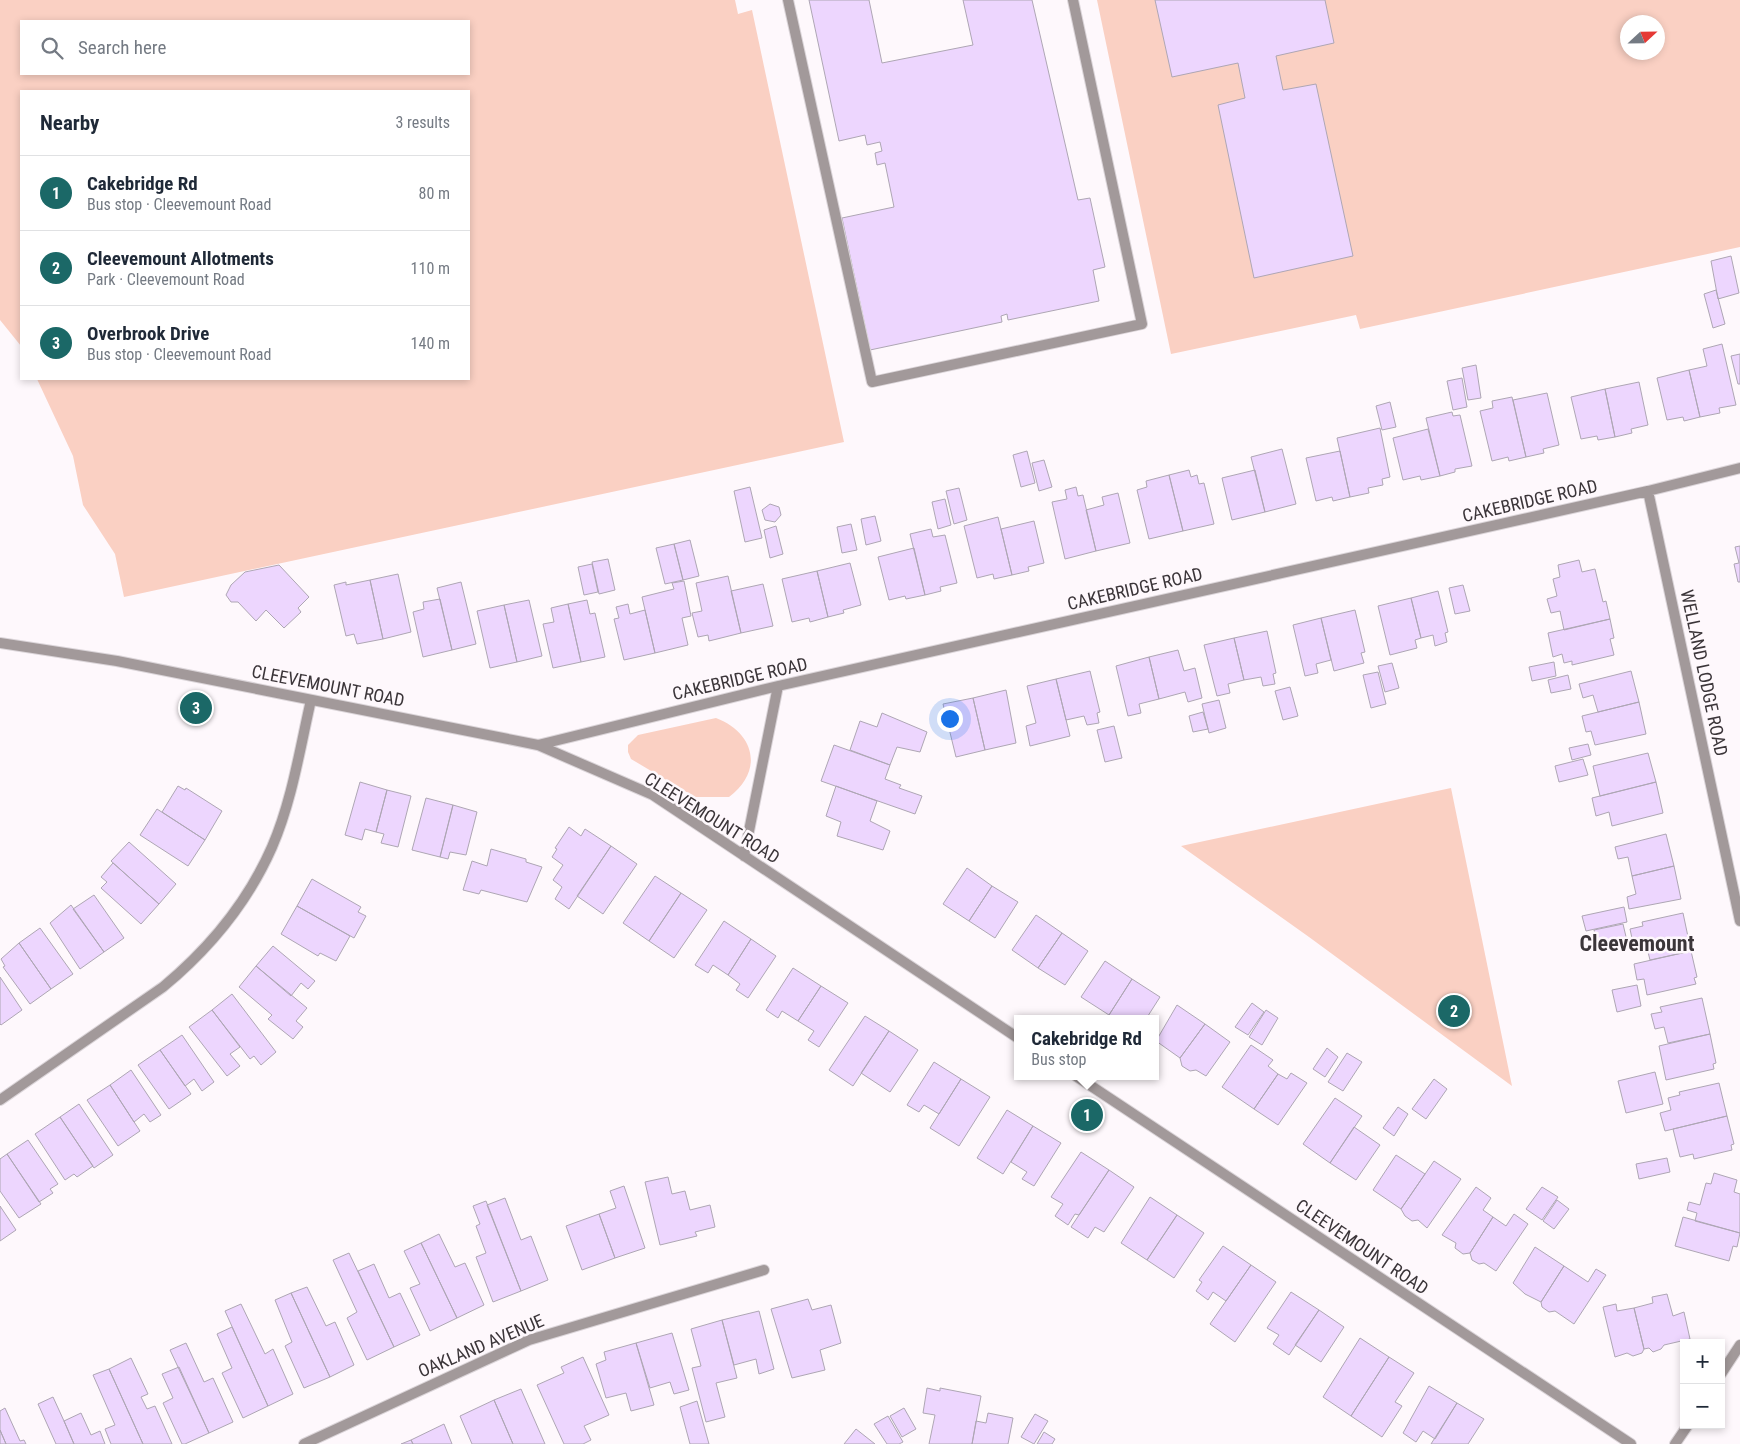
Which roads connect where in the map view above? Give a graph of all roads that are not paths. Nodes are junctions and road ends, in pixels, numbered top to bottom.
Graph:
1 (788, 0) edge
2 (1073, 0) edge
3 (1740, 468) edge
4 (1648, 491) junction
5 (0, 643) edge
6 (778, 686) junction
7 (311, 700) junction
8 (538, 745) junction
9 (744, 856) junction
10 (1740, 921) edge
11 (1014, 1035) edge
12 (1082, 1080) edge
13 (0, 1100) edge
14 (764, 1270) dead end
15 (1740, 1345) edge
16 (1725, 1368) edge
17 (1685, 1429) edge
18 (304, 1444) edge
19 (1631, 1444) edge
20 (1675, 1444) edge

1 - 2 street
3 - 4 street, CAKEBRIDGE ROAD
4 - 6 street, CAKEBRIDGE ROAD
4 - 10 street, WELLAND LODGE ROAD
5 - 7 street, CLEEVEMOUNT ROAD
6 - 8 street, CAKEBRIDGE ROAD
6 - 9 street
7 - 8 street, CLEEVEMOUNT ROAD
7 - 13 street
8 - 9 street, CLEEVEMOUNT ROAD
9 - 11 street, CLEEVEMOUNT ROAD
12 - 19 street, CLEEVEMOUNT ROAD
14 - 18 street, OAKLAND AVENUE
15 - 16 street
17 - 20 street

